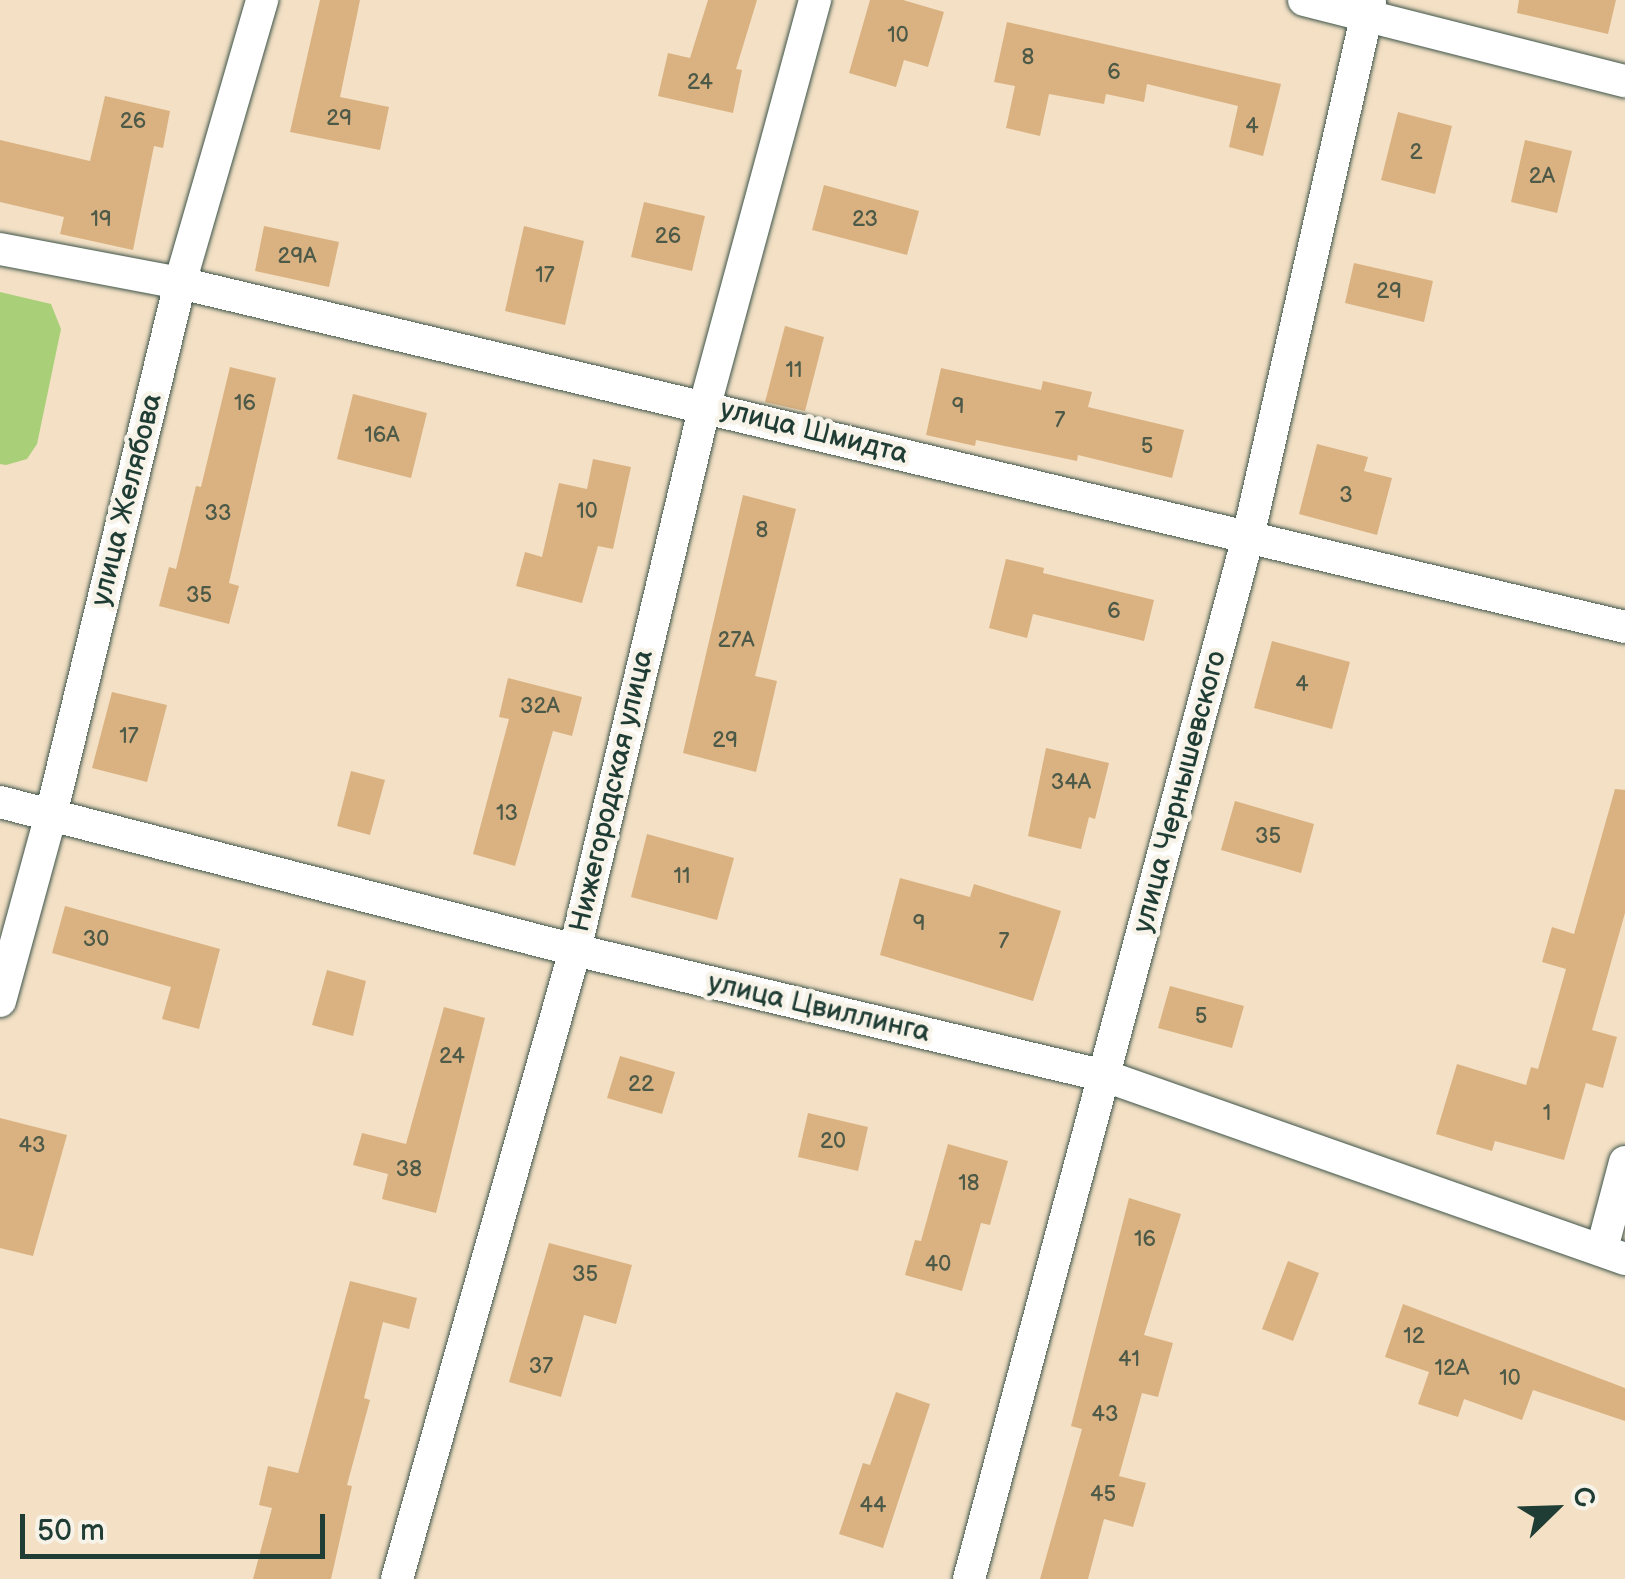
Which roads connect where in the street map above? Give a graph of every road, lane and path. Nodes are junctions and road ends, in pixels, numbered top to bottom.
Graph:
1 (262, 0) edge
2 (814, 0) edge
3 (1304, 0) edge
4 (1368, 7) edge
5 (1625, 80) edge
6 (0, 249) edge
7 (180, 283) junction
8 (704, 405) junction
9 (1248, 537) junction
10 (1625, 627) edge
11 (0, 802) edge
12 (51, 814) junction
13 (575, 950) junction
14 (0, 1001) edge
15 (1105, 1076) junction
16 (1625, 1162) edge
17 (1613, 1254) edge
18 (397, 1579) edge
19 (969, 1579) edge

1 - 7 street, улица Желябова
2 - 8 street, Нижегородская улица
3 - 4 street
4 - 5 street
4 - 9 street, улица Чернышевского
6 - 7 street, улица Шмидта
7 - 8 street, улица Шмидта
7 - 12 street, улица Желябова
8 - 9 street, улица Шмидта
8 - 13 street, Нижегородская улица
9 - 10 street, улица Шмидта
9 - 15 street, улица Чернышевского
11 - 12 street, улица Цвиллинга
12 - 13 street, улица Цвиллинга
12 - 14 street, улица Желябова
13 - 15 street, улица Цвиллинга
13 - 18 street, Нижегородская улица
15 - 17 street, улица Цвиллинга
15 - 19 street, улица Чернышевского
16 - 17 street

